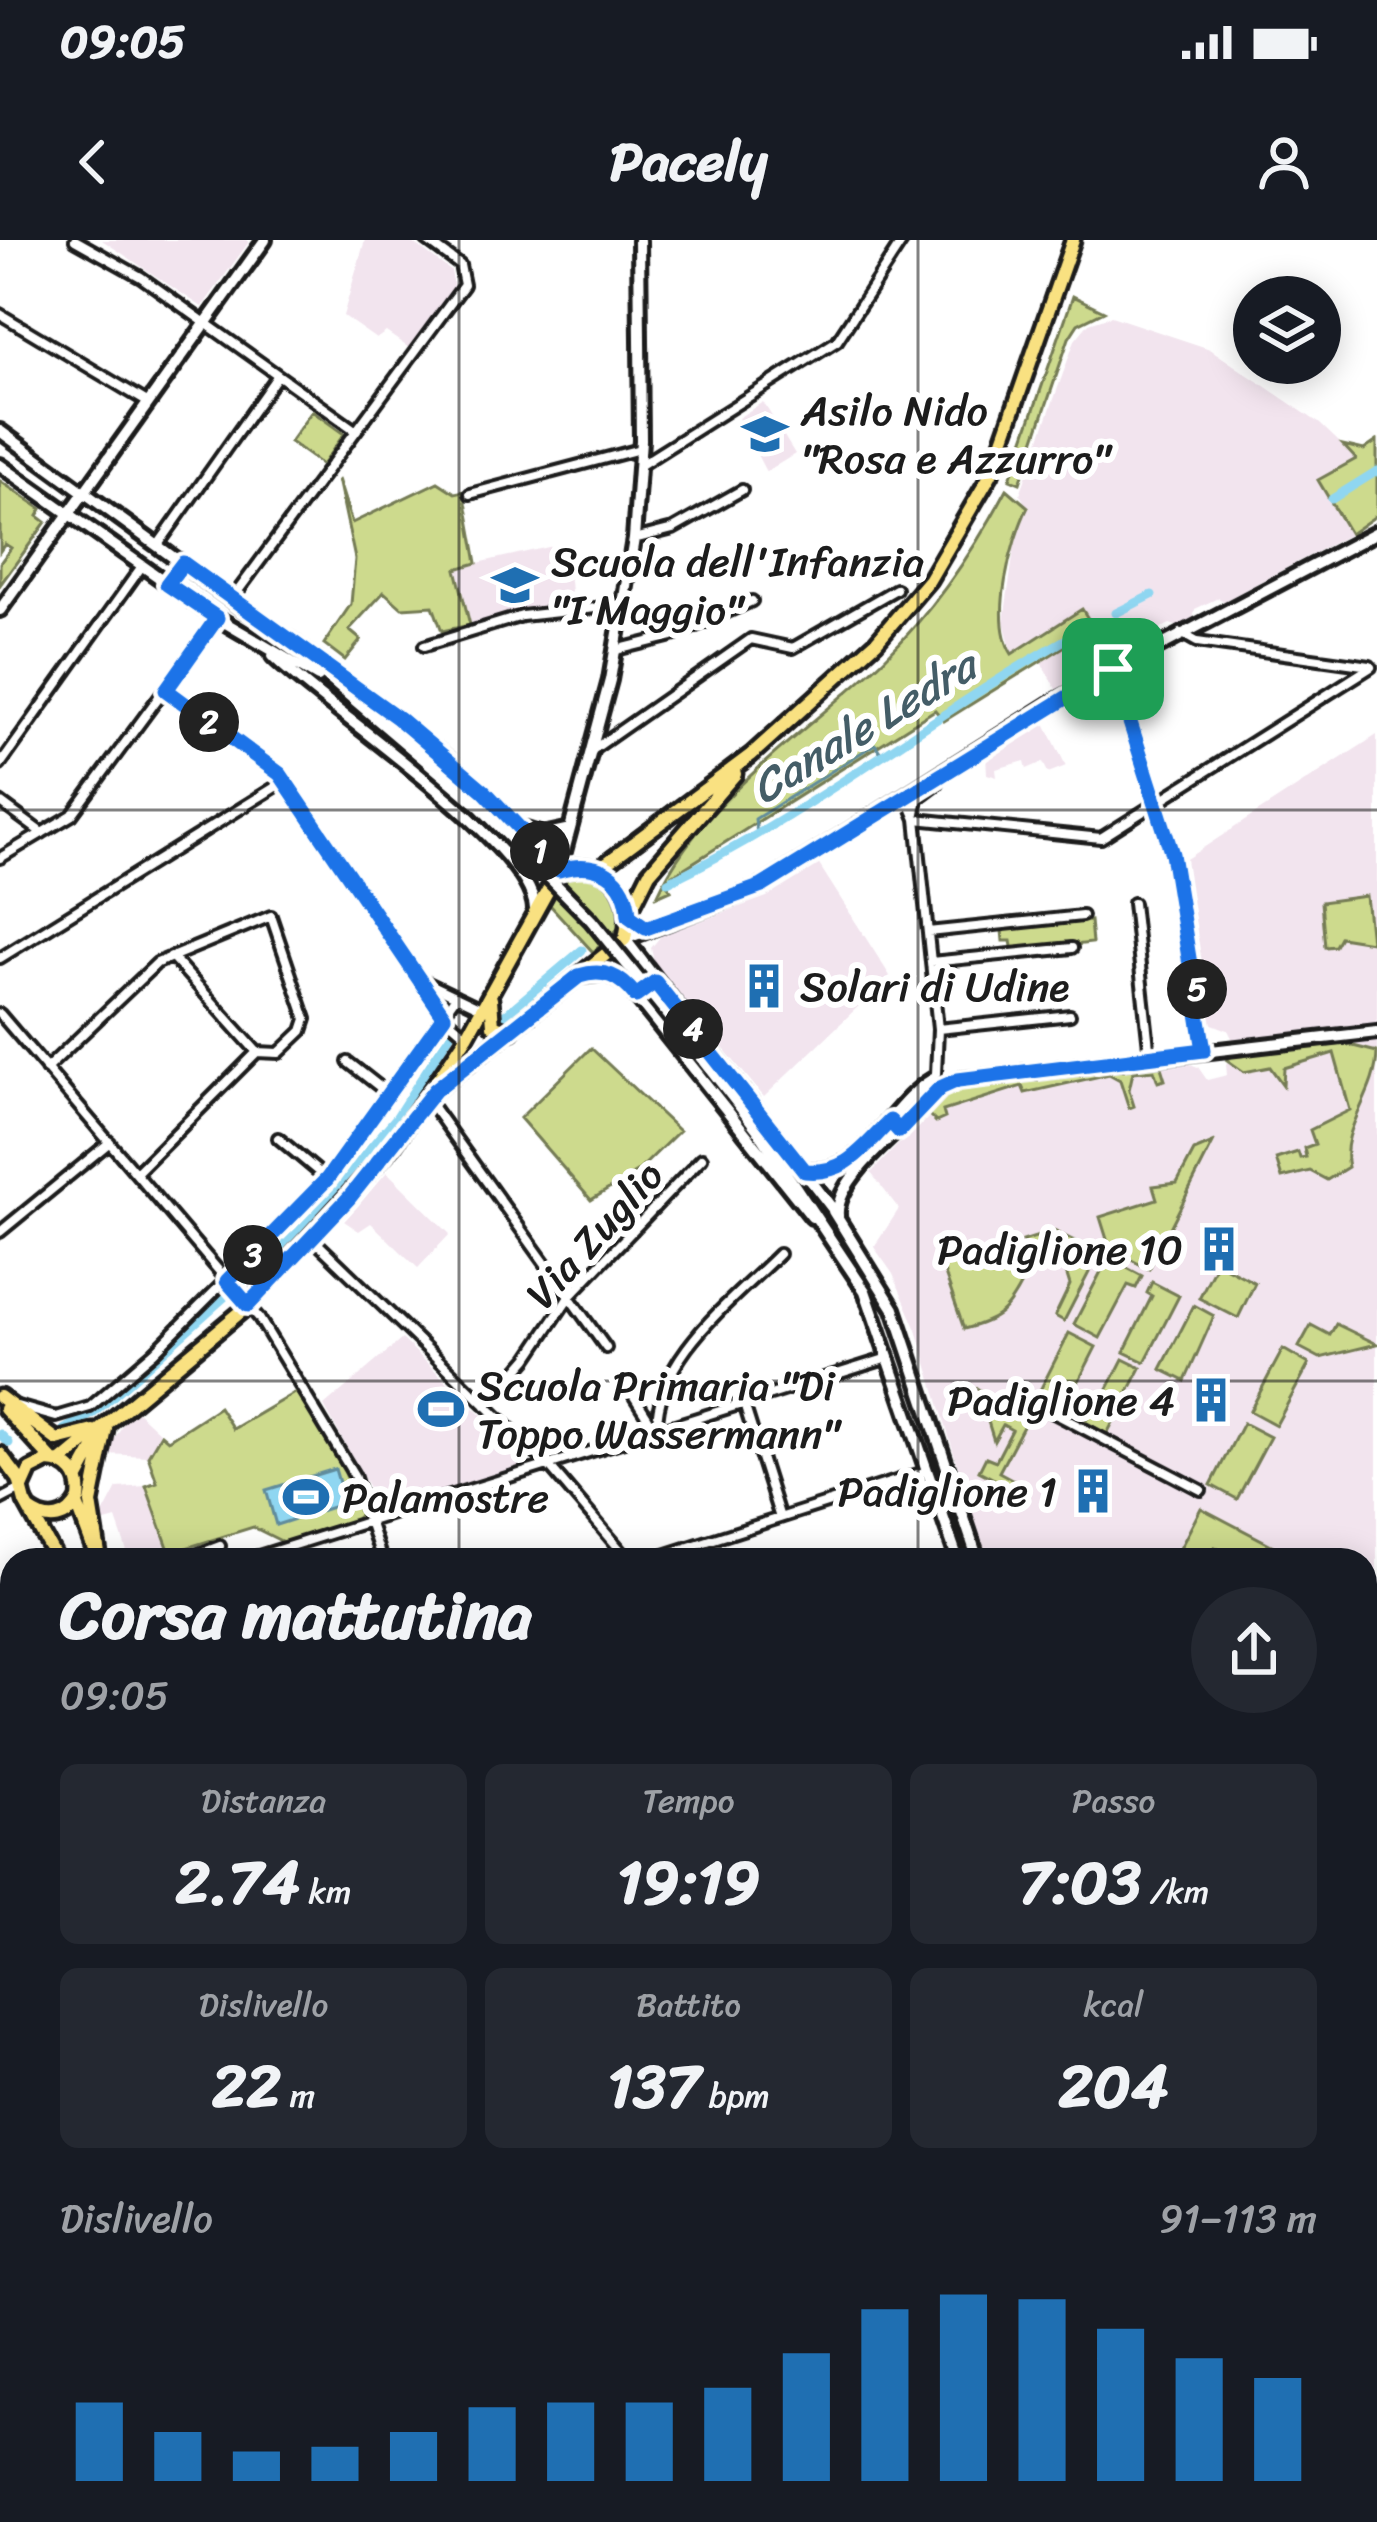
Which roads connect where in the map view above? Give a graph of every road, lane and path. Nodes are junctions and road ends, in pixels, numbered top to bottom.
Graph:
1 (75, 240) edge
2 (426, 240) edge
3 (639, 240) edge
4 (903, 240) edge
5 (1073, 240) edge
6 (260, 242) edge
7 (0, 314) edge
8 (205, 321) junction
9 (278, 375) junction
10 (147, 402) junction
11 (355, 430) junction
12 (0, 431) edge
13 (640, 448) junction
14 (0, 464) edge
15 (639, 466) junction
16 (742, 490) dead end
17 (85, 491) junction
18 (470, 494) dead end
19 (69, 513) junction
20 (1377, 532) edge
21 (634, 539) junction
22 (158, 545) junction
23 (181, 562) junction
24 (142, 566) junction
25 (165, 582) junction
26 (896, 589) dead end
27 (232, 599) junction
28 (752, 602) dead end
29 (624, 604) junction
30 (0, 610) edge
31 (217, 618) junction
32 (266, 625) junction
33 (1181, 633) junction
34 (262, 646) junction
35 (424, 646) dead end
36 (616, 650) junction
37 (1113, 669) junction
38 (1374, 671) edge
39 (166, 690) junction
40 (341, 691) junction
41 (592, 750) junction
42 (751, 755) junction
43 (0, 765) edge
44 (940, 773) junction
45 (285, 781) junction
46 (427, 781) junction
47 (484, 791) junction
48 (906, 795) junction
49 (0, 802) edge
50 (1156, 803) junction
51 (675, 811) junction
52 (916, 817) junction
53 (688, 827) junction
54 (522, 829) junction
55 (42, 832) junction
56 (565, 832) junction
57 (489, 842) junction
58 (0, 858) edge
59 (582, 865) junction
60 (600, 868) junction
61 (559, 870) junction
62 (1133, 903) dead end
63 (536, 909) junction
64 (629, 916) junction
65 (1082, 916) dead end
66 (651, 928) junction
67 (928, 932) junction
68 (625, 939) junction
69 (1072, 948) dead end
70 (172, 957) junction
71 (0, 958) edge
72 (931, 962) junction
73 (579, 976) junction
74 (423, 981) junction
75 (655, 982) junction
76 (495, 986) junction
77 (456, 996) junction
78 (636, 996) junction
79 (483, 1009) junction
80 (0, 1014) edge
81 (444, 1016) junction
82 (1070, 1016) dead end
83 (938, 1029) junction
84 (511, 1032) junction
85 (1377, 1032) edge
86 (467, 1036) junction
87 (1204, 1050) junction
88 (257, 1052) junction
89 (1150, 1056) junction
90 (348, 1062) dead end
91 (46, 1069) junction
92 (942, 1078) junction
93 (390, 1095) junction
94 (431, 1095) junction
95 (894, 1126) junction
96 (757, 1129) junction
97 (278, 1138) dead end
98 (110, 1142) junction
99 (702, 1158) dead end
100 (799, 1169) junction
101 (137, 1172) junction
102 (327, 1179) junction
103 (838, 1216) junction
104 (829, 1230) junction
105 (0, 1232) edge
106 (313, 1239) junction
107 (779, 1254) dead end
108 (230, 1284) junction
109 (885, 1289) junction
110 (868, 1296) junction
111 (569, 1297) junction
112 (245, 1301) junction
113 (606, 1348) dead end
114 (890, 1358) junction
115 (625, 1382) dead end
116 (1028, 1399) dead end
117 (2, 1400) edge
118 (744, 1404) junction
119 (487, 1406) junction
120 (103, 1429) junction
121 (657, 1432) junction
122 (0, 1454) edge
123 (57, 1462) junction
124 (549, 1466) junction
125 (927, 1471) junction
126 (951, 1478) junction
127 (78, 1479) junction
128 (22, 1488) junction
129 (1202, 1490) dead end
130 (0, 1500) edge
131 (938, 1503) junction
132 (77, 1504) junction
133 (30, 1510) junction
134 (780, 1518) junction
135 (371, 1522) junction
136 (220, 1546) dead end
137 (51, 1548) edge
138 (95, 1548) edge
139 (99, 1548) edge
140 (215, 1548) edge
141 (285, 1548) edge
142 (379, 1548) edge
143 (619, 1548) edge
144 (686, 1548) edge
145 (954, 1548) edge
146 (974, 1548) edge

1 - 8 street
2 - 11 street
3 - 13 main road
4 - 15 street
5 - 42 main road
6 - 8 main road
7 - 10 street
8 - 9 street
8 - 10 main road
9 - 11 street
9 - 22 street
10 - 17 main road
11 - 27 street
12 - 17 main road
13 - 15 main road
13 - 18 street
14 - 19 main road
15 - 21 main road
16 - 21 street
17 - 19 main road
17 - 22 main road
19 - 24 main road
19 - 30 main road
20 - 33 main road
21 - 29 main road
22 - 23 main road
23 - 25 main road
23 - 27 main road
24 - 25 main road
24 - 43 street
25 - 31 main road
26 - 41 street
27 - 32 main road
28 - 36 street
29 - 35 street
29 - 36 main road
31 - 34 main road
31 - 39 street
32 - 40 main road
32 - 47 main road
33 - 37 main road
33 - 38 street
34 - 40 main road
34 - 46 main road
36 - 41 main road
37 - 44 main road
37 - 50 street
38 - 50 street
39 - 45 street
39 - 55 street
40 - 96 main road, bridge
41 - 56 main road
42 - 51 main road
42 - 53 main road
44 - 48 main road
44 - 52 street
45 - 71 street
45 - 74 street
46 - 47 main road
46 - 57 main road
47 - 54 main road
48 - 52 street
48 - 66 main road
49 - 55 street
50 - 52 street
50 - 87 street
51 - 53 main road
51 - 60 main road
52 - 67 street
53 - 64 main road
54 - 56 main road
54 - 57 main road
54 - 61 main road
55 - 58 street
56 - 59 main road
56 - 61 main road
57 - 63 main road
59 - 60 main road
59 - 61 main road
60 - 64 main road
61 - 63 main road
62 - 89 street
63 - 76 main road
64 - 66 main road
64 - 68 main road
65 - 67 street
66 - 68 main road
67 - 72 street
68 - 73 main road
68 - 75 main road
69 - 72 street
70 - 88 street
70 - 88 street
70 - 91 street
72 - 83 street
73 - 78 main road
73 - 84 main road
74 - 77 street
74 - 81 street
75 - 78 main road
75 - 100 main road
76 - 79 main road
76 - 84 main road
77 - 79 street
77 - 81 street
78 - 104 main road
79 - 86 main road
80 - 91 street
81 - 86 street
81 - 93 street
82 - 83 street
83 - 92 street
84 - 94 main road
85 - 87 main road
86 - 94 main road
87 - 89 main road
88 - 101 street
89 - 92 main road
90 - 93 street
91 - 98 street
92 - 95 main road
93 - 102 street
94 - 106 main road
94 - 111 street
95 - 100 main road
95 - 103 main road
96 - 100 main road
96 - 104 main road
97 - 102 street
98 - 101 street
98 - 105 street
99 - 111 street, Via Zuglio
100 - 103 main road
101 - 108 street
102 - 108 street
103 - 109 main road
104 - 110 main road
106 - 112 main road
106 - 119 street
107 - 121 street
108 - 112 street
108 - 117 street
109 - 110 main road
109 - 126 main road
110 - 114 main road
111 - 113 street
111 - 119 street, Via Zuglio
112 - 120 main road
112 - 135 street
114 - 118 street
114 - 125 main road
115 - 121 street
116 - 129 street
117 - 120 main road
117 - 123 main road
118 - 121 street
118 - 134 street
119 - 124 street
120 - 123 main road
120 - 127 main road
120 - 139 main road
121 - 124 street
122 - 128 main road
123 - 127 main road
123 - 128 main road
124 - 135 street
124 - 143 street
125 - 131 main road
125 - 134 street
126 - 131 main road
126 - 146 main road
127 - 132 main road
128 - 130 street
128 - 133 main road
131 - 145 main road
132 - 133 main road
132 - 138 main road
133 - 137 main road
134 - 144 street
135 - 141 street
135 - 142 street
136 - 140 street

